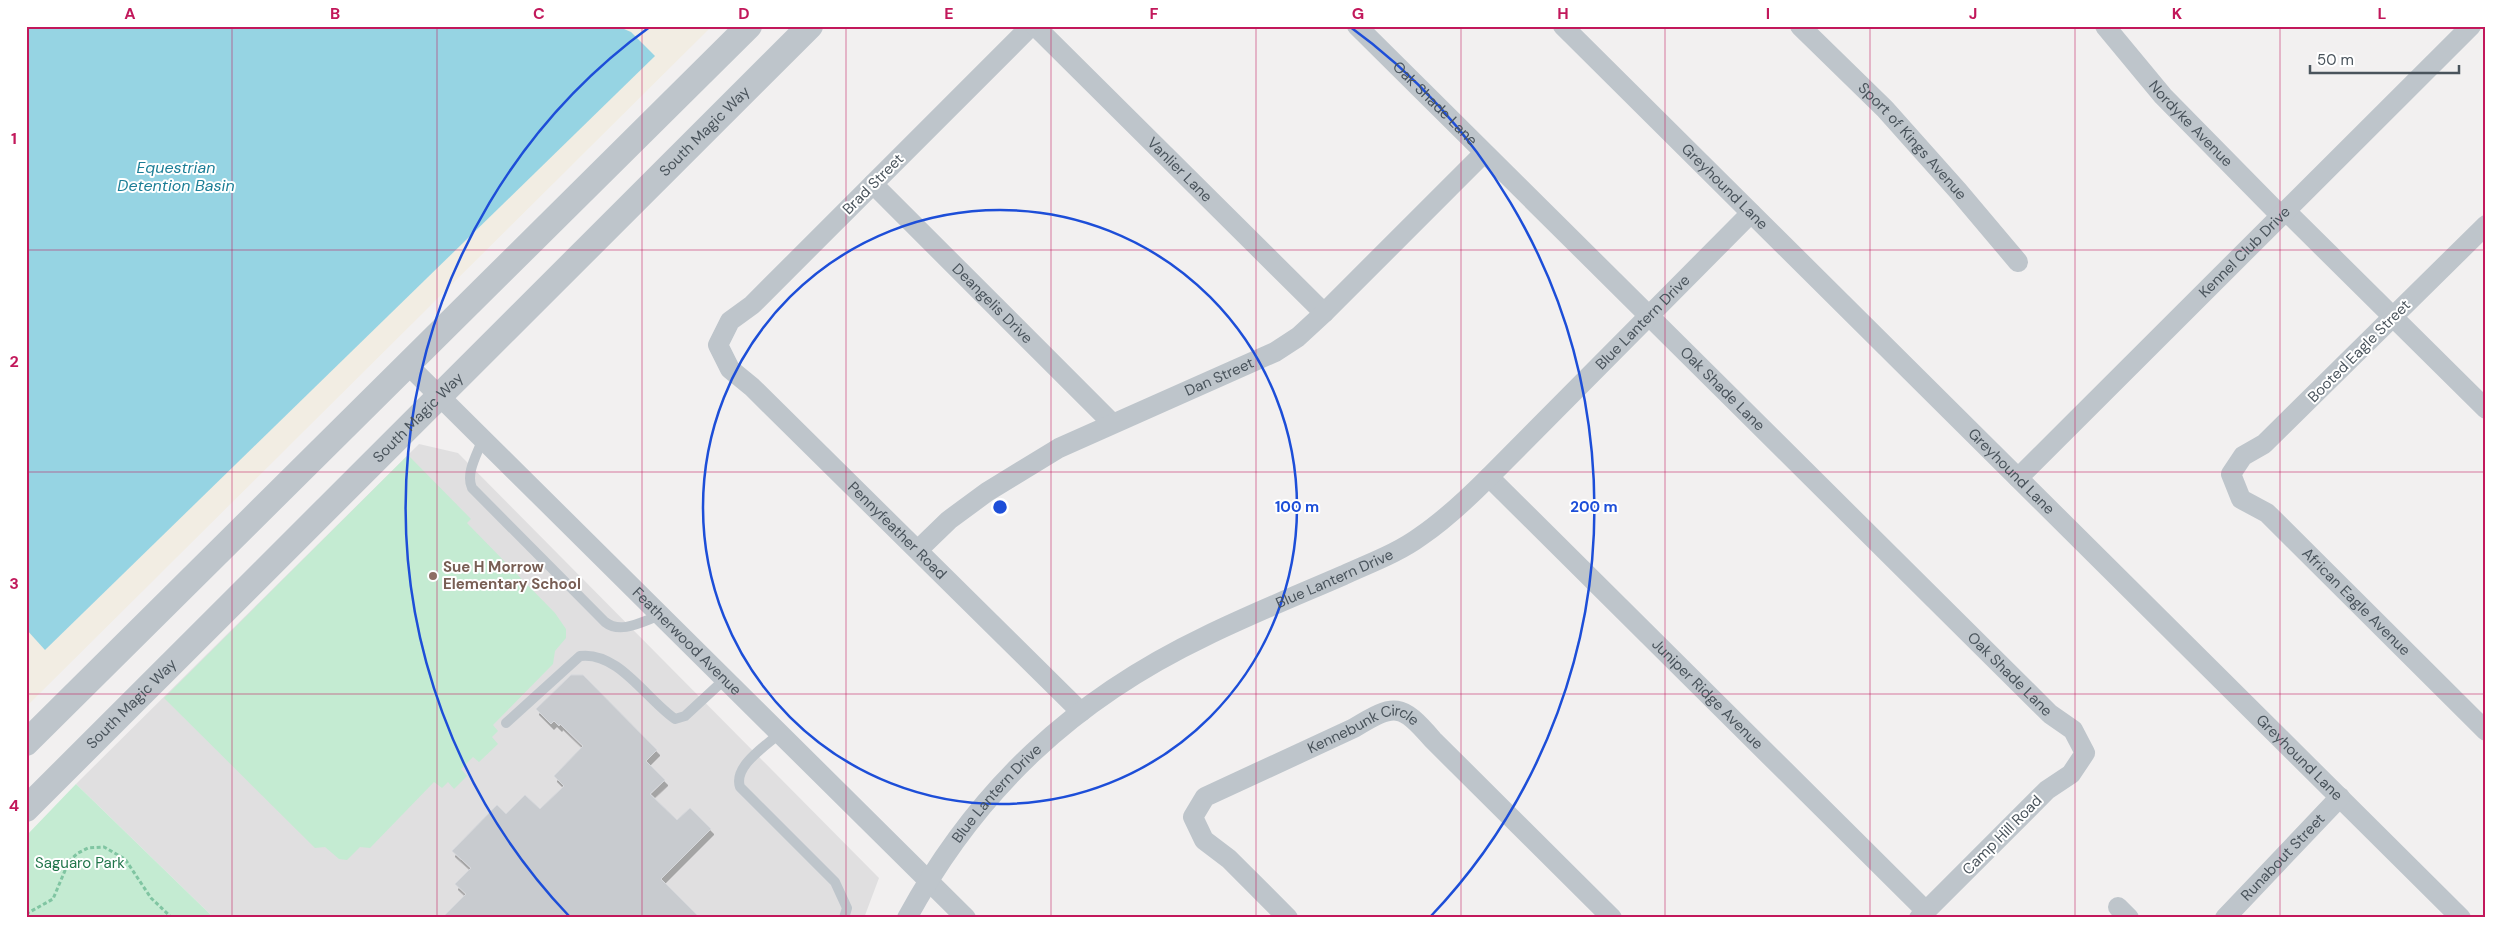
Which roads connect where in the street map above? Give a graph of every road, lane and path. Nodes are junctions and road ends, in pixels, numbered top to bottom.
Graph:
1 (749, 26) edge
2 (810, 26) edge
3 (1033, 26) edge
4 (1357, 26) edge
5 (1563, 26) edge
6 (1800, 26) edge
7 (2105, 26) edge
8 (2471, 26) edge
9 (1484, 153) junction
10 (873, 184) junction
11 (1751, 213) junction
12 (2284, 213) junction
13 (2486, 225) edge
14 (2018, 262) dead end
15 (1324, 313) junction
16 (1650, 316) junction
17 (2393, 317) junction
18 (718, 344) joint
19 (407, 364) junction
20 (440, 397) junction
21 (2486, 409) edge
22 (1112, 424) junction
23 (483, 438) junction
24 (2231, 474) joint
25 (1490, 477) junction
26 (2018, 478) junction
27 (918, 550) junction
28 (661, 615) junction
29 (725, 679) junction
30 (1081, 712) junction
31 (506, 723) dead end
32 (2486, 731) edge
33 (780, 733) junction
34 (26, 743) edge
35 (2085, 753) joint
36 (2340, 798) junction
37 (26, 809) edge
38 (928, 880) junction
39 (26, 914) edge
40 (1923, 914) edge
41 (172, 918) edge
42 (844, 918) edge
43 (907, 918) edge
44 (966, 918) edge
45 (1288, 918) edge
46 (1612, 918) edge
47 (2225, 918) edge
48 (2461, 918) edge

1 - 19 street
2 - 20 street, South Magic Way
3 - 10 street, Brad Street
3 - 15 street, Vanlier Lane
4 - 9 street, Oak Shade Lane
5 - 11 street, Greyhound Lane
6 - 14 street, Sport of Kings Avenue
7 - 12 street, Nordyke Avenue
8 - 12 street, Kennel Club Drive
9 - 15 street, Dan Street
9 - 16 street, Oak Shade Lane
10 - 18 street, Brad Street
10 - 22 street, Deangelis Drive
11 - 16 street, Blue Lantern Drive
11 - 26 street, Greyhound Lane
12 - 17 street, Nordyke Avenue
12 - 26 street, Kennel Club Drive
13 - 17 street, Booted Eagle Street
15 - 22 street, Dan Street
16 - 25 street, Blue Lantern Drive
16 - 35 street, Oak Shade Lane
17 - 21 street, Nordyke Avenue
17 - 24 street, Booted Eagle Street
18 - 27 street, Pennyfeather Road
19 - 20 street, Featherwood Avenue
19 - 34 street
20 - 23 street, Featherwood Avenue
20 - 37 street, South Magic Way
22 - 27 street, Dan Street
23 - 28 street, Featherwood Avenue
23 - 28 lane
24 - 32 street, African Eagle Avenue
25 - 30 street, Blue Lantern Drive
25 - 40 street, Juniper Ridge Avenue
26 - 36 street, Greyhound Lane
27 - 30 street, Pennyfeather Road
28 - 29 street, Featherwood Avenue
29 - 31 lane
29 - 33 street, Featherwood Avenue
30 - 38 street, Blue Lantern Drive
33 - 38 street, Featherwood Avenue
33 - 42 lane
35 - 40 street, Camp Hill Road
36 - 47 street, Runabout Street
36 - 48 street, Greyhound Lane
38 - 43 street, Blue Lantern Drive
38 - 44 street, Featherwood Avenue
39 - 41 path
45 - 46 street, Kennebunk Circle

